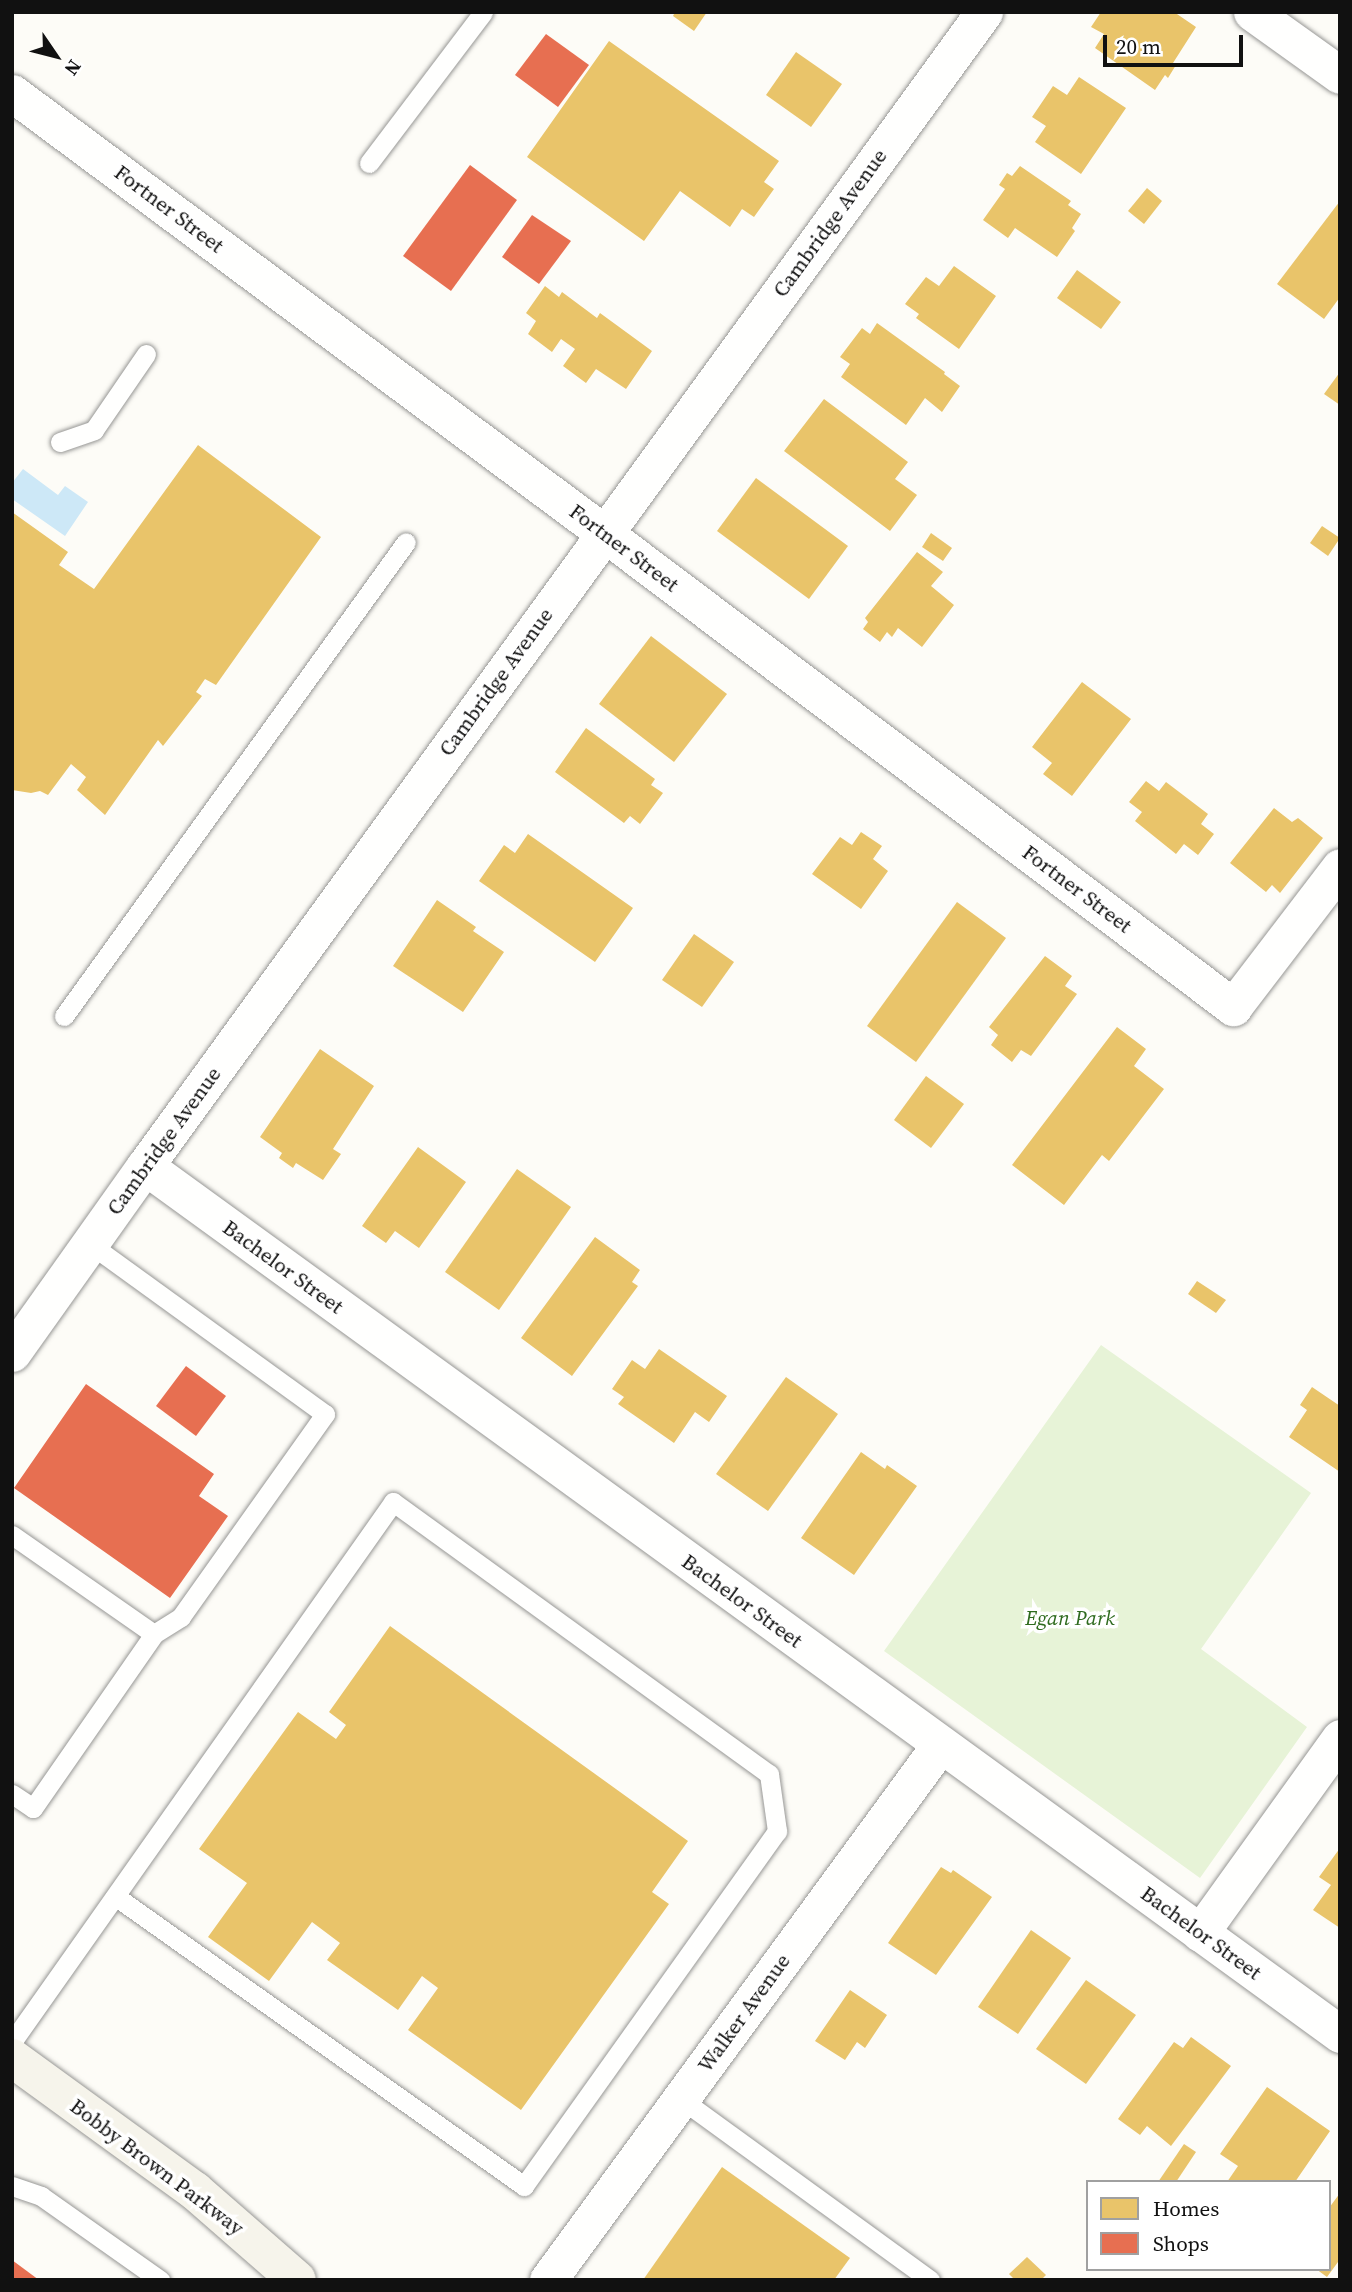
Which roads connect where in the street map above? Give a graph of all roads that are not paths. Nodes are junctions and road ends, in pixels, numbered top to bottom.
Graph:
1 (483, 12) edge
2 (984, 12) edge
3 (1252, 12) edge
4 (1340, 75) edge
5 (12, 93) edge
6 (369, 163) dead end
7 (146, 354) dead end
8 (60, 442) dead end
9 (604, 533) junction
10 (406, 542) dead end
11 (1340, 867) edge
12 (64, 1016) dead end
13 (145, 1166) junction
14 (90, 1244) junction
15 (12, 1353) edge
16 (12, 1535) edge
17 (154, 1634) junction
18 (1340, 1738) edge
19 (940, 1745) junction
20 (12, 1794) edge
21 (115, 1896) junction
22 (1200, 1933) junction
23 (1340, 2034) edge
24 (12, 2042) edge
25 (12, 2058) edge
26 (681, 2099) junction
27 (12, 2186) edge
28 (160, 2280) edge
29 (297, 2280) edge
30 (548, 2280) edge
31 (930, 2280) edge

1 - 6 lane
2 - 9 street, Cambridge Avenue
3 - 4 street
5 - 9 street, Fortner Street
7 - 8 lane
9 - 11 street, Fortner Street
9 - 13 street, Cambridge Avenue
10 - 12 lane
13 - 14 street, Cambridge Avenue
13 - 19 street, Bachelor Street
14 - 15 street, Cambridge Avenue
14 - 17 lane
16 - 17 lane
17 - 20 lane
18 - 22 street
19 - 22 street, Bachelor Street
19 - 26 street, Walker Avenue
21 - 21 lane
21 - 24 lane
22 - 23 street, Bachelor Street
25 - 29 main road, Bobby Brown Parkway
26 - 30 street, Walker Avenue
26 - 31 lane
27 - 28 lane

